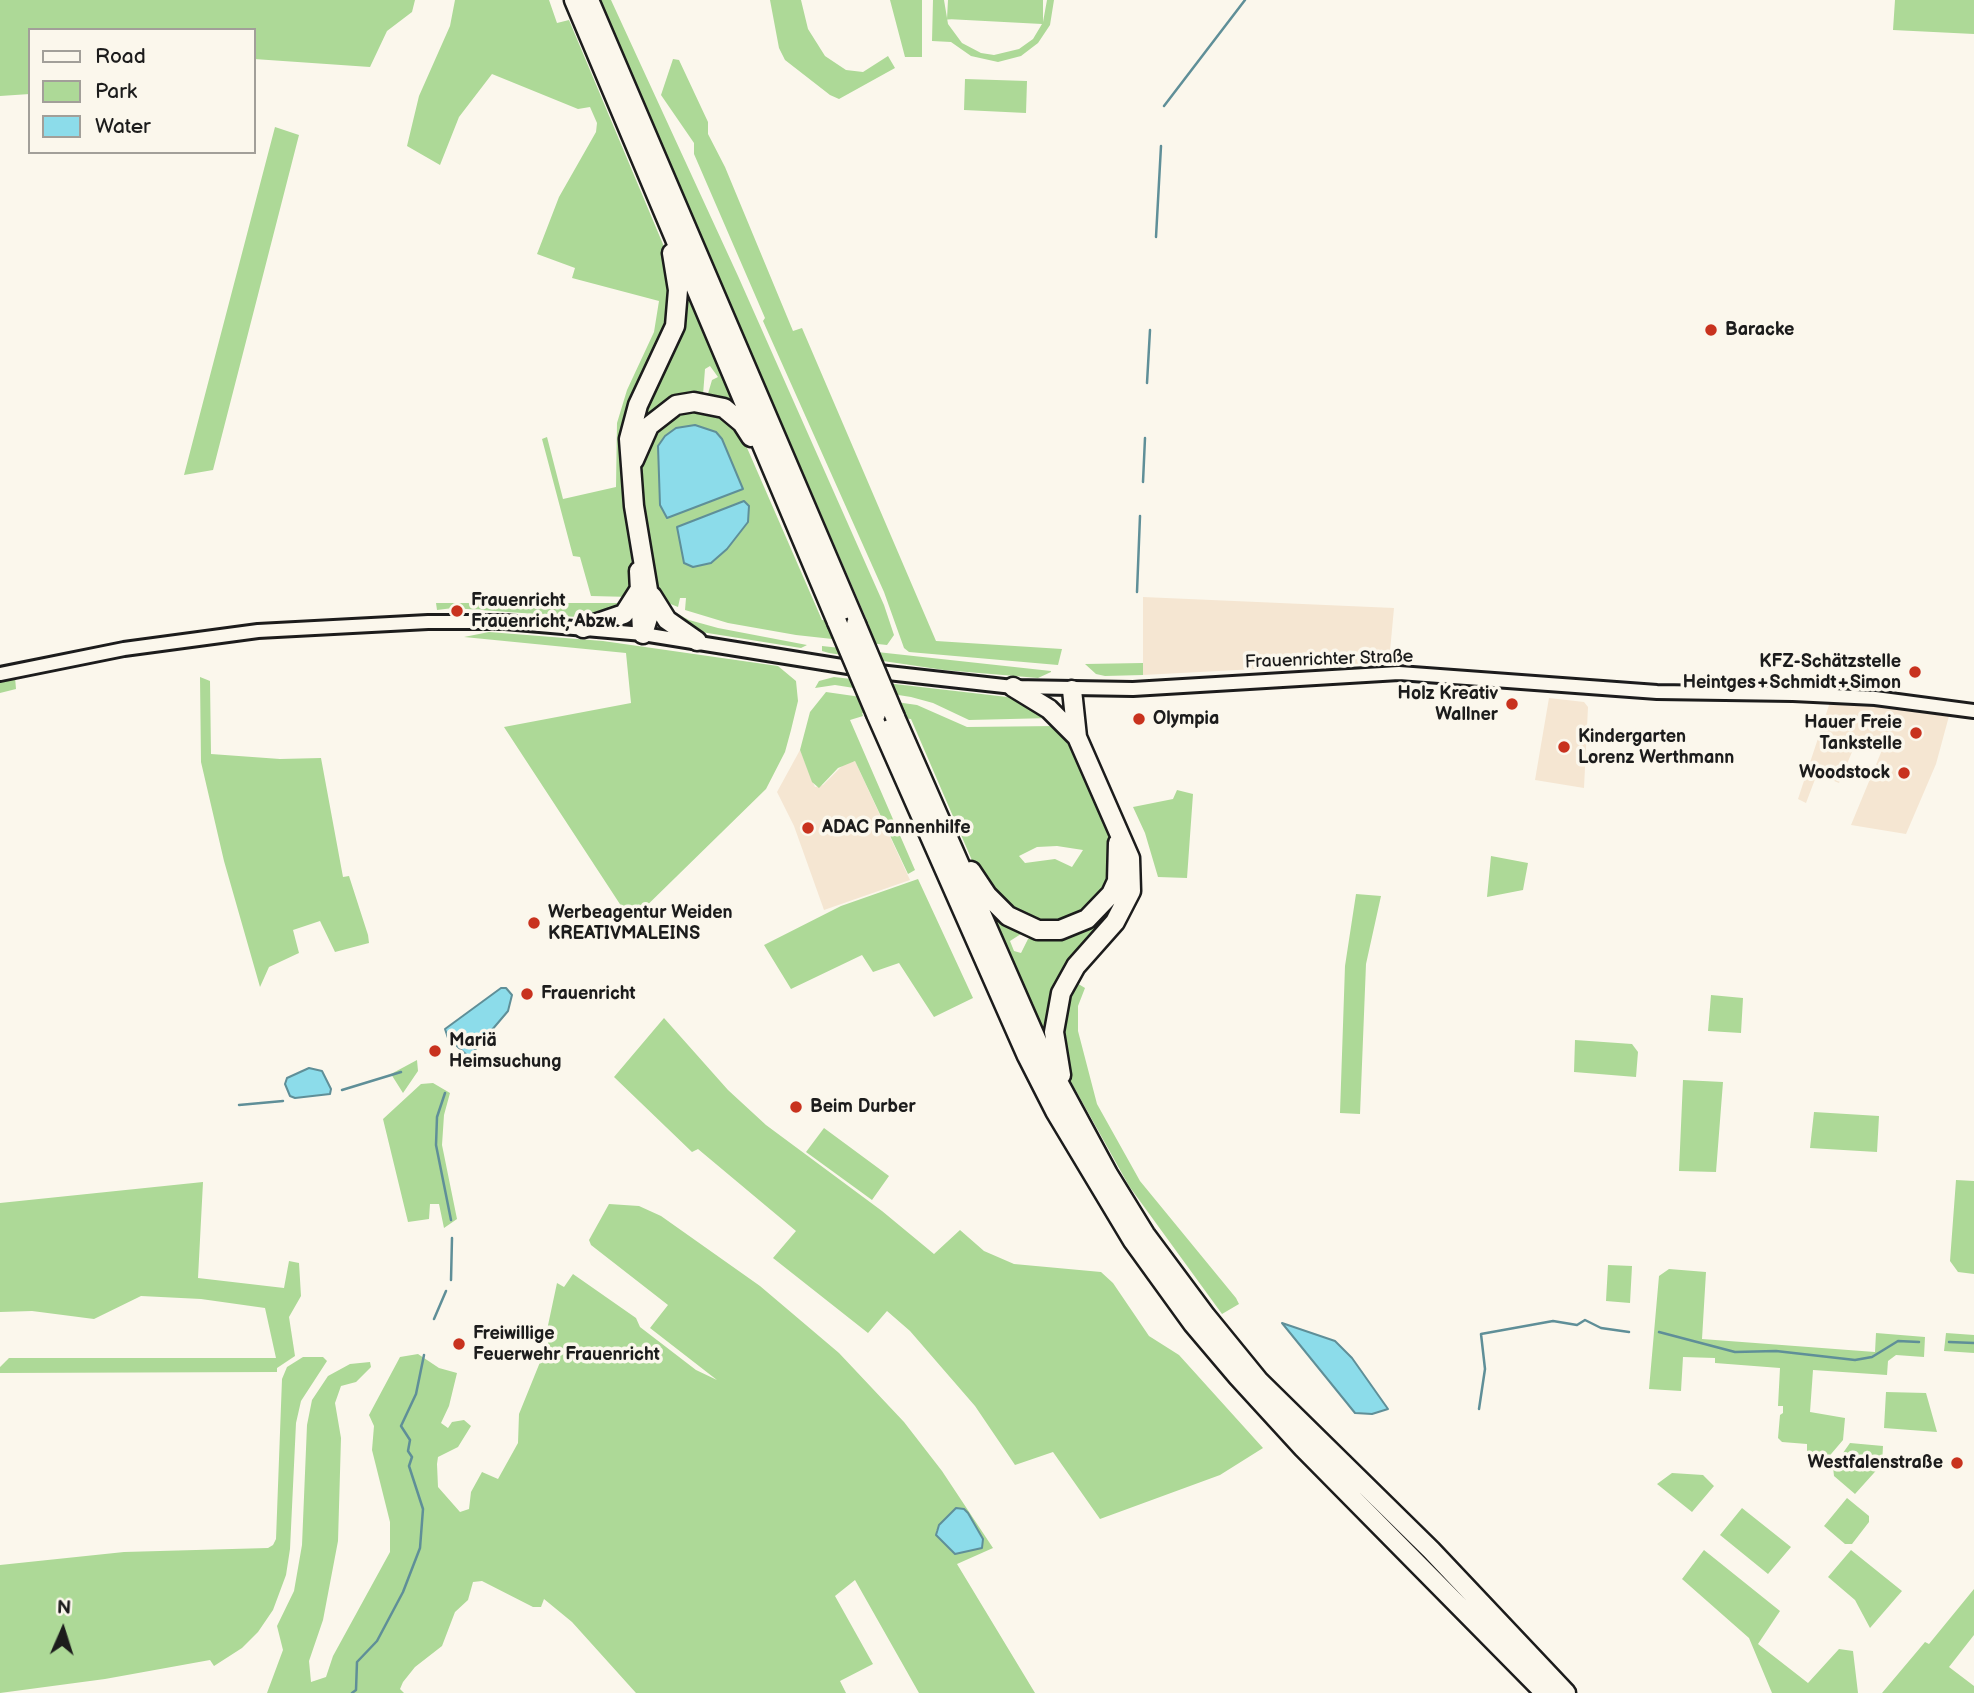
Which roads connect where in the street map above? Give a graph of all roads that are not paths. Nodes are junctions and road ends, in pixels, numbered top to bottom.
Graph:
1 (574, 0) edge
2 (589, 0) edge
3 (668, 225) junction
4 (631, 470) junction
5 (782, 492) junction
6 (644, 591) junction
7 (583, 628) junction
8 (643, 634) junction
9 (696, 641) junction
10 (0, 674) edge
11 (1013, 687) junction
12 (1072, 690) junction
13 (1974, 711) edge
14 (1077, 737) junction
15 (934, 806) junction
16 (1117, 833) junction
17 (1069, 1105) junction
18 (1545, 1693) edge
19 (1566, 1693) edge

1 - 3 highway
2 - 15 highway, bridge
3 - 4 highway
3 - 5 highway
4 - 5 highway
4 - 6 highway
5 - 18 highway, bridge
6 - 7 highway
6 - 8 highway
6 - 9 highway
7 - 8 main road, Frauenrichter Straße
7 - 10 main road, Frauenrichter Straße
8 - 9 main road, Frauenrichter Straße
9 - 11 main road, Frauenrichter Straße
11 - 12 main road, Frauenrichter Straße
11 - 14 highway
12 - 13 main road, Frauenrichter Straße
12 - 14 highway
14 - 16 highway
15 - 16 highway
15 - 17 highway
16 - 17 highway
17 - 19 highway

